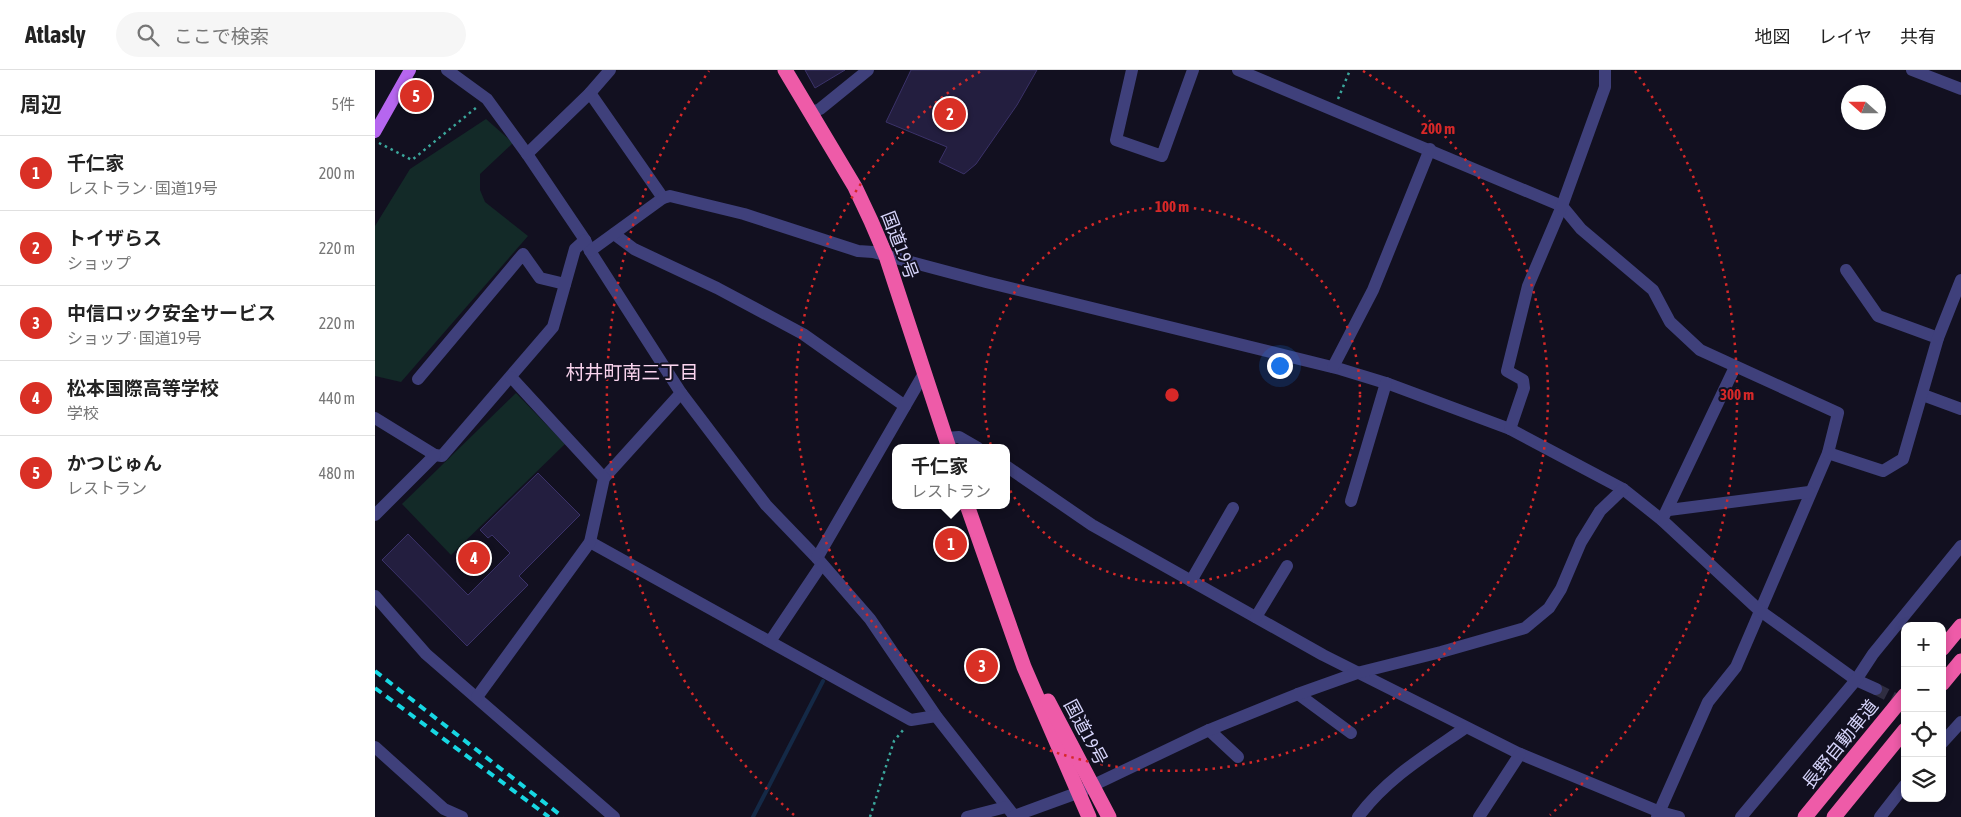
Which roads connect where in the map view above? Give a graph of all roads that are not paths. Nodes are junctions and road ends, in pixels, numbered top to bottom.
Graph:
1 (410, 70) edge
2 (447, 70) edge
3 (610, 70) edge
4 (785, 70) edge
5 (868, 70) edge
6 (1132, 70) edge
7 (1193, 70) edge
8 (1238, 70) edge
9 (1605, 70) edge
10 (1912, 70) edge
11 (1961, 88) edge
12 (590, 93) junction
13 (812, 112) junction
14 (375, 132) edge
15 (1429, 150) junction
16 (527, 154) junction
17 (663, 198) junction
18 (1562, 206) junction
19 (614, 234) junction
20 (587, 246) junction
21 (886, 256) junction
22 (1846, 270) dead end
23 (1961, 280) edge
24 (565, 284) junction
25 (1938, 338) junction
26 (1333, 367) junction
27 (1735, 367) junction
28 (923, 375) junction
29 (511, 377) junction
30 (418, 379) dead end
31 (1386, 383) junction
32 (681, 393) junction
33 (1923, 395) junction
34 (905, 406) junction
35 (1961, 409) edge
36 (375, 418) edge
37 (1510, 429) junction
38 (947, 443) edge
39 (970, 444) edge
40 (1828, 453) junction
41 (435, 455) junction
42 (1010, 469) edge
43 (604, 478) junction
44 (1623, 489) junction
45 (1809, 492) junction
46 (1351, 501) dead end
47 (1233, 508) dead end
48 (968, 509) edge
49 (375, 514) edge
50 (1666, 515) junction
51 (590, 542) junction
52 (1961, 546) edge
53 (819, 561) junction
54 (1287, 566) dead end
55 (1191, 581) junction
56 (375, 596) edge
57 (1759, 610) junction
58 (1256, 617) junction
59 (1961, 626) edge
60 (771, 640) junction
61 (1946, 644) edge
62 (1961, 661) edge
63 (1024, 667) junction
64 (1357, 673) junction
65 (1946, 679) edge
66 (1856, 680) junction
67 (1877, 689) tunnel mouth
68 (1298, 694) junction
69 (477, 697) junction
70 (1901, 700) edge
71 (936, 716) junction
72 (1946, 725) edge
73 (1465, 728) junction
74 (1958, 729) edge
75 (1209, 730) junction
76 (1351, 733) dead end
77 (1901, 735) edge
78 (1946, 740) edge
79 (375, 747) edge
80 (1520, 754) junction
81 (1238, 757) dead end
82 (1093, 786) junction
83 (1901, 790) edge
84 (1077, 793) junction
85 (1012, 813) edge
86 (1659, 815) edge
87 (462, 817) edge
88 (614, 817) edge
89 (967, 817) edge
90 (1089, 817) edge
91 (1109, 817) edge
92 (1358, 817) edge
93 (1479, 817) edge
94 (1679, 817) edge
95 (1741, 817) edge
96 (1805, 817) edge
97 (1833, 817) edge
98 (1880, 817) edge

1 - 14 main road
2 - 16 street
3 - 12 street
4 - 13 highway, 国道19号
5 - 13 street
6 - 7 street
8 - 15 street
9 - 18 street
10 - 11 street
12 - 16 street
12 - 17 street
13 - 21 highway, 国道19号
15 - 18 street
15 - 26 street
16 - 20 street
17 - 19 street
17 - 21 street
18 - 27 street
18 - 37 street
19 - 20 street
19 - 34 street
20 - 24 street
20 - 32 street
21 - 26 street
21 - 28 highway, 国道19号
22 - 25 street
23 - 25 street
24 - 29 street
24 - 30 street
25 - 33 street
26 - 31 street
27 - 40 street
27 - 50 street
28 - 34 street
28 - 38 highway, 国道19号
29 - 41 street
29 - 43 street
31 - 37 street
31 - 46 street
32 - 43 street
32 - 53 street
33 - 35 street
33 - 40 street
34 - 53 street
36 - 41 street
37 - 44 street
38 - 39 street
40 - 45 street
41 - 49 street
42 - 55 street
43 - 51 street
44 - 50 street
44 - 64 street
45 - 50 street
45 - 57 street
47 - 55 street
48 - 63 highway, 国道19号
50 - 57 street
51 - 60 street
51 - 69 street
52 - 66 street
53 - 60 street
53 - 71 street
54 - 58 street
55 - 58 street
56 - 69 street
57 - 66 street
57 - 86 street
58 - 64 street
59 - 61 highway
60 - 71 street
62 - 65 highway
63 - 82 highway, 国道19号
63 - 84 highway, 国道19号
64 - 68 street
64 - 73 street
66 - 67 street
66 - 95 street
68 - 75 street
68 - 76 street
69 - 88 street
70 - 96 highway, 長野自動車道
71 - 85 street
72 - 74 street
73 - 80 street
73 - 92 street
74 - 78 street
75 - 81 street
75 - 82 street
77 - 97 highway
79 - 87 street
80 - 86 street
80 - 93 street
82 - 84 street
82 - 91 highway, 国道19号
83 - 98 street
84 - 85 street
84 - 90 highway, 国道19号
85 - 89 street
86 - 94 street

